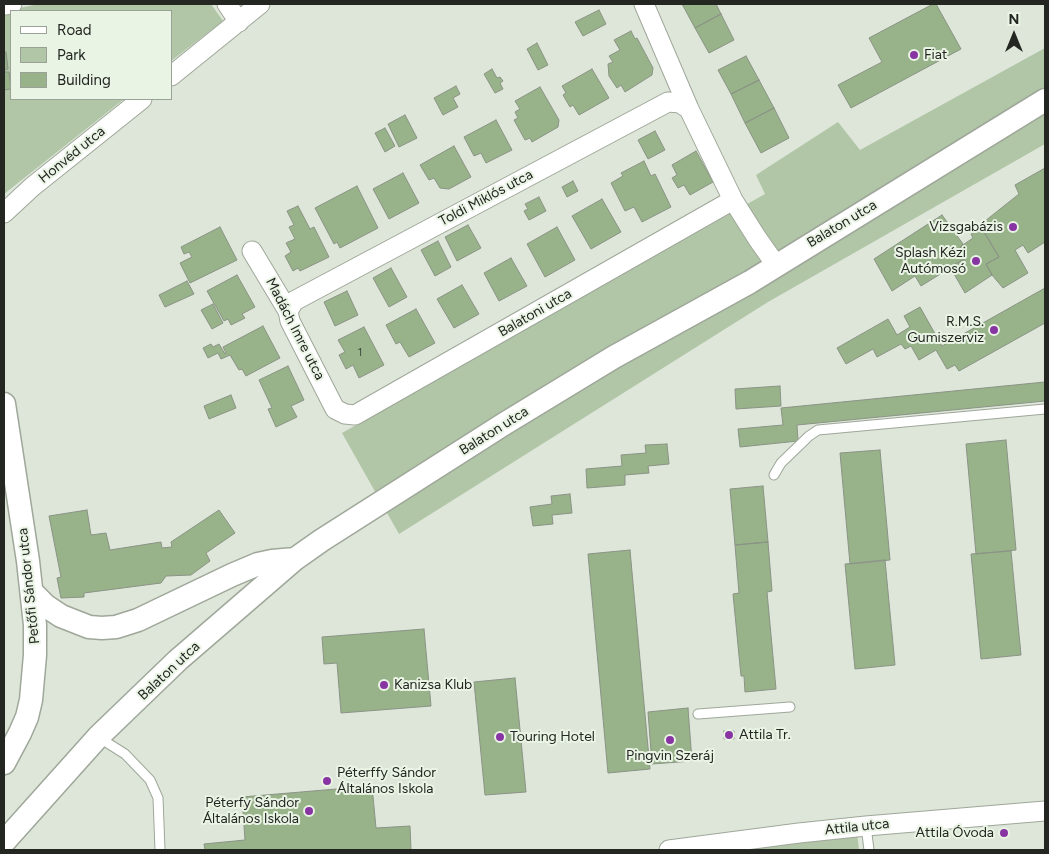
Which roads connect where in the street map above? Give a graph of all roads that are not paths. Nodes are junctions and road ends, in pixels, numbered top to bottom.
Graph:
1 (12, 4) edge
2 (227, 4) edge
3 (260, 4) edge
4 (644, 4) edge
5 (4, 6) edge
6 (239, 22) junction
7 (172, 75) edge
8 (141, 100) edge
9 (1045, 100) edge
10 (689, 109) junction
11 (733, 200) junction
12 (4, 214) edge
13 (252, 251) dead end
14 (776, 265) junction
15 (288, 311) junction
16 (4, 404) edge
17 (335, 409) joint
18 (1045, 409) edge
19 (774, 475) dead end
20 (12, 505) edge
21 (295, 559) junction
22 (32, 592) junction
23 (790, 707) dead end
24 (698, 714) dead end
25 (98, 737) junction
26 (4, 763) edge
27 (1045, 811) edge
28 (866, 826) junction
29 (4, 842) edge
30 (160, 850) edge
31 (668, 850) edge
32 (869, 850) edge

1 - 5 street
2 - 6 street
3 - 6 street
4 - 10 street
6 - 7 street
8 - 12 street, Honvéd utca
9 - 14 street, Balaton utca
10 - 11 street
10 - 15 street, Toldi Miklós utca
11 - 14 street
11 - 17 street, Balatoni utca
13 - 15 street, Madách Imre utca
14 - 21 street, Balaton utca
15 - 17 street, Madách Imre utca
16 - 20 street, Petőfi Sándor utca
18 - 19 lane
20 - 22 street, Petőfi Sándor utca
21 - 22 street
21 - 25 street, Balaton utca
22 - 26 street, Petőfi Sándor utca
23 - 24 lane
25 - 29 street, Balaton utca
25 - 30 lane
27 - 28 street, Attila utca
28 - 31 street, Attila utca
28 - 32 lane

